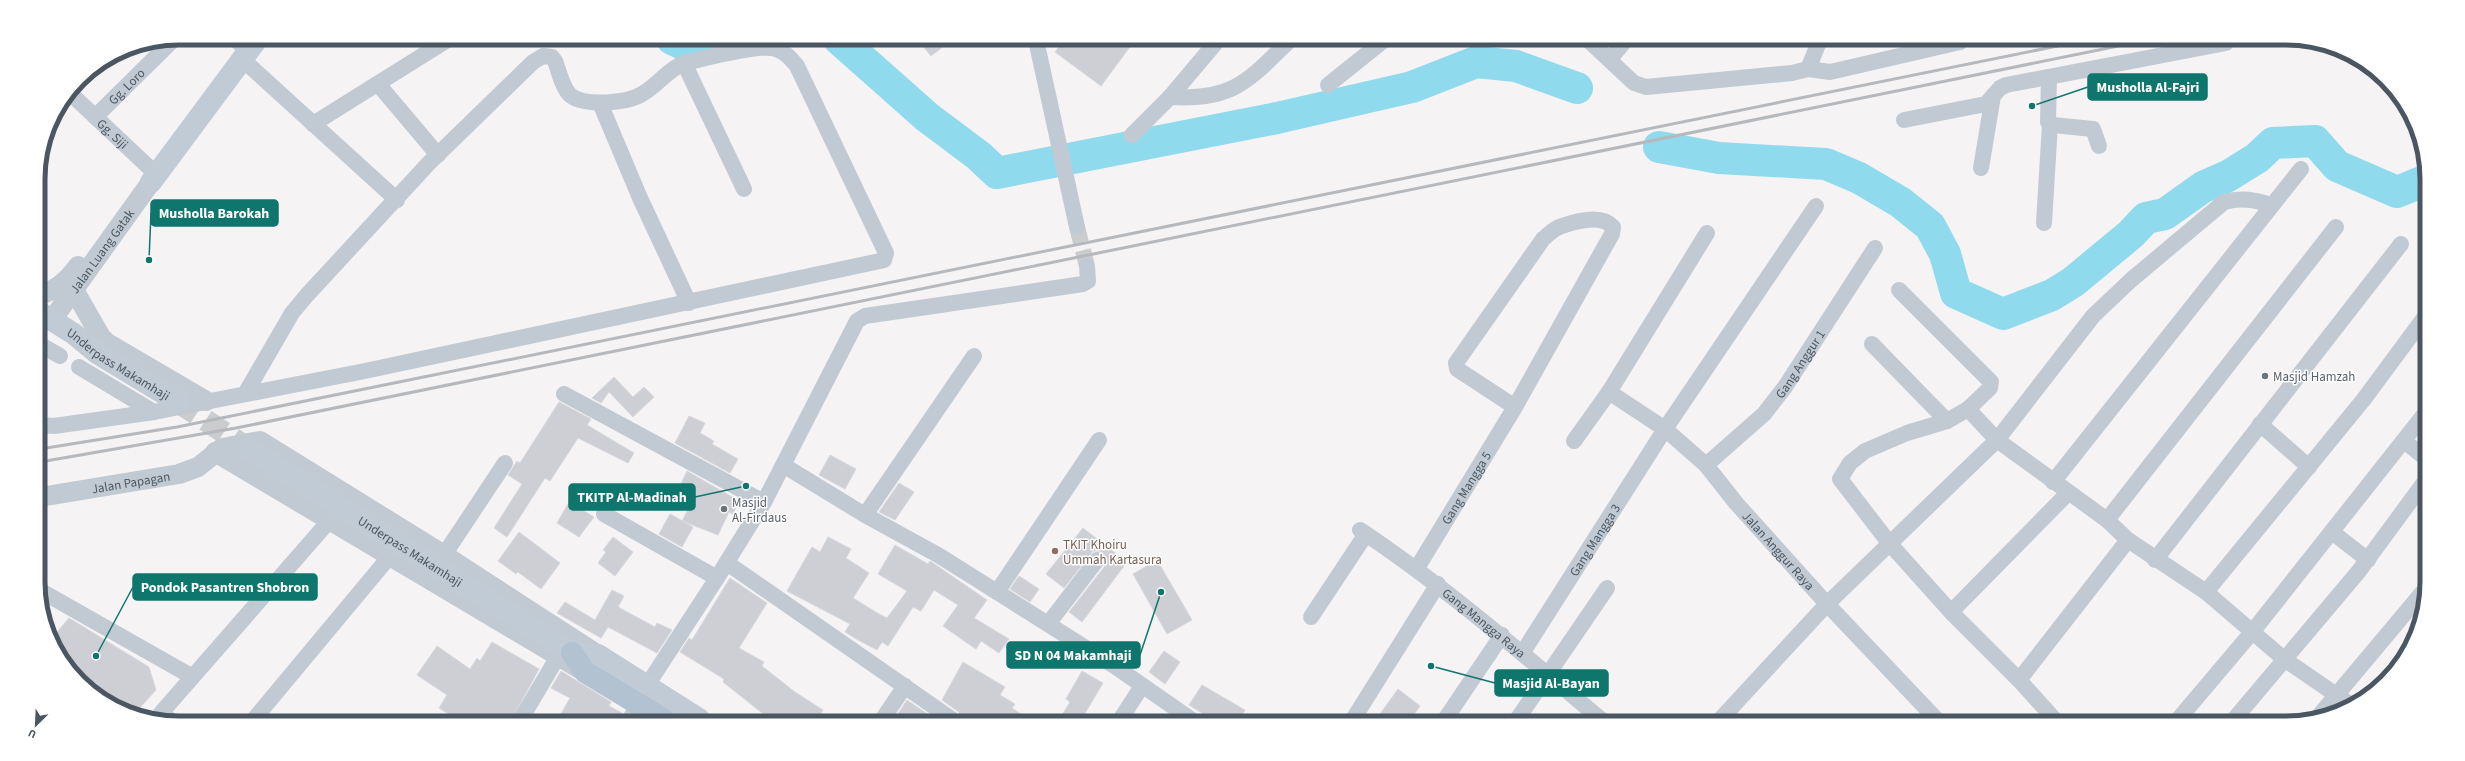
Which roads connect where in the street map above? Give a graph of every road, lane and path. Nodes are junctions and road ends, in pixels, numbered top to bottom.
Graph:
1 (167, 45) edge
2 (440, 45) edge
3 (1037, 45) edge
4 (1214, 45) edge
5 (1285, 45) edge
6 (1378, 45) edge
7 (1594, 45) edge
8 (1622, 45) edge
9 (1818, 45) edge
10 (1938, 45) edge
11 (2211, 45) edge
12 (245, 46) edge
13 (1610, 59) junction
14 (684, 63) junction
15 (1808, 69) junction
16 (2049, 77) junction
17 (378, 84) junction
18 (1328, 85) dead end
19 (1993, 96) junction
20 (74, 97) edge
21 (1170, 98) junction
22 (600, 103) junction
23 (95, 116) junction
24 (1904, 120) dead end
25 (313, 124) junction
26 (2050, 124) junction
27 (1132, 135) dead end
28 (2099, 146) dead end
29 (438, 155) junction
30 (1982, 168) dead end
31 (2301, 169) dead end
32 (154, 178) junction
33 (744, 189) dead end
34 (397, 200) junction
35 (2272, 204) junction
36 (1816, 206) dead end
37 (2044, 223) dead end
38 (1076, 226) tunnel mouth
39 (2336, 227) dead end
40 (1707, 233) dead end
41 (2401, 244) dead end
42 (1875, 248) dead end
43 (1087, 266) tunnel mouth
44 (74, 290) junction
45 (1899, 290) dead end
46 (45, 293) edge
47 (689, 303) junction
48 (45, 317) edge
49 (45, 320) edge
50 (2420, 323) edge
51 (1872, 344) dead end
52 (45, 347) edge
53 (60, 356) dead end
54 (974, 356) dead end
55 (79, 367) dead end
56 (1609, 392) junction
57 (245, 394) junction
58 (564, 394) dead end
59 (206, 401) junction
60 (178, 402) tunnel mouth
61 (1515, 407) junction
62 (1968, 409) junction
63 (154, 412) junction
64 (2420, 420) edge
65 (1947, 421) junction
66 (2260, 424) junction
67 (45, 425) edge
68 (1665, 429) junction
69 (1099, 440) dead end
70 (1997, 440) junction
71 (1574, 441) dead end
72 (2404, 441) junction
73 (249, 449) tunnel mouth
74 (215, 452) junction
75 (2420, 454) edge
76 (505, 463) dead end
77 (783, 465) junction
78 (1706, 465) junction
79 (2308, 467) junction
80 (2053, 482) junction
81 (2420, 488) edge
82 (2068, 493) junction
83 (45, 496) edge
84 (764, 502) junction
85 (604, 514) dead end
86 (864, 515) junction
87 (330, 520) junction
88 (2107, 520) junction
89 (2332, 532) junction
90 (2128, 540) junction
91 (1890, 544) junction
92 (444, 555) junction
93 (390, 556) junction
94 (1097, 560) dead end
95 (2155, 560) junction
96 (2368, 560) junction
97 (727, 563) junction
98 (1417, 568) junction
99 (718, 578) junction
100 (1438, 584) junction
101 (1607, 588) dead end
102 (997, 592) junction
103 (2206, 592) junction
104 (45, 594) edge
105 (2419, 596) edge
106 (1827, 604) junction
107 (1952, 612) junction
108 (1311, 617) dead end
109 (1048, 624) junction
110 (2253, 631) junction
111 (1502, 635) junction
112 (1523, 652) junction
113 (564, 655) junction
114 (598, 655) junction
115 (2284, 659) junction
116 (1548, 675) junction
117 (191, 676) junction
118 (2019, 680) junction
119 (905, 686) junction
120 (1142, 686) junction
121 (2338, 694) junction
122 (2347, 701) edge
123 (638, 704) edge
124 (2324, 710) edge
125 (162, 715) edge
126 (257, 716) edge
127 (523, 716) edge
128 (658, 716) edge
129 (686, 716) edge
130 (885, 716) edge
131 (947, 716) edge
132 (1123, 716) edge
133 (1186, 716) edge
134 (1355, 716) edge
135 (1447, 716) edge
136 (1519, 716) edge
137 (1597, 716) edge
138 (1724, 716) edge
139 (1930, 716) edge
140 (2052, 716) edge
141 (2181, 716) edge
142 (2237, 716) edge

1 - 23 street, Gg. Loro
2 - 17 street
3 - 38 street
4 - 21 street
5 - 21 street
6 - 18 street
7 - 13 street
8 - 13 street
9 - 15 street
10 - 15 street
11 - 16 street
12 - 25 street
12 - 32 main road
13 - 15 street
14 - 22 street
14 - 33 street
14 - 47 street
16 - 19 street
16 - 26 street
17 - 25 street
17 - 29 street
19 - 24 street
19 - 30 street
20 - 23 street, Gg. Siji
21 - 27 street
22 - 29 street
22 - 47 street
23 - 32 street, Gg. Siji
25 - 34 street
26 - 28 street
26 - 37 street
29 - 34 street
31 - 35 street
32 - 44 street, Jalan Luang Gatak
32 - 46 street
34 - 57 street
35 - 70 street
35 - 80 street
36 - 68 street, Gang Mangga 3
39 - 88 street
40 - 56 street
41 - 66 street
42 - 78 street, Gang Anggur 1
43 - 77 street
44 - 48 street, Jalan Luang Gatak
44 - 59 street
45 - 62 street
47 - 57 street
49 - 60 main road, Underpass Makamhaji
50 - 79 street
51 - 65 street
52 - 53 street
54 - 86 street
55 - 63 street
56 - 68 street, Jalan Anggur Raya
56 - 71 street
57 - 59 street
58 - 84 street
59 - 63 street
61 - 61 street, Gang Mangga 5
61 - 98 street, Gang Mangga 5
62 - 65 street
62 - 70 street
63 - 67 street
64 - 72 street
65 - 91 street
66 - 79 street
66 - 95 street
68 - 78 street, Jalan Anggur Raya
68 - 112 street, Gang Mangga 3
69 - 102 street
70 - 80 street
70 - 91 street
72 - 75 street
72 - 89 street
73 - 113 main road, Underpass Makamhaji
74 - 83 street, Jalan Papagan
74 - 87 street
74 - 92 street
76 - 92 street
77 - 84 street
77 - 86 street
78 - 106 street, Jalan Anggur Raya
79 - 103 street
80 - 82 street
81 - 96 street
82 - 88 street
82 - 107 street
84 - 97 street
85 - 99 street
86 - 102 street
87 - 93 street
87 - 117 street
88 - 90 street
89 - 96 street
89 - 110 street
90 - 95 street
90 - 118 street
91 - 106 street
91 - 107 street
92 - 114 street
93 - 113 street
93 - 126 street
94 - 109 street
95 - 103 street
96 - 115 street
97 - 99 street
97 - 119 street
98 - 100 street, Gang Mangga Raya
98 - 108 street, Gang Mangga Raya
99 - 123 street
100 - 111 street, Gang Mangga Raya
100 - 134 street
101 - 116 street
102 - 109 street
103 - 110 street
104 - 117 street
105 - 121 street
106 - 138 street
106 - 139 street, Jalan Anggur Raya
107 - 118 street
109 - 120 street
110 - 115 street
110 - 141 street
111 - 112 street, Gang Mangga Raya
111 - 135 street
112 - 116 street, Gang Mangga Raya
113 - 114 main road
113 - 123 main road
113 - 127 street
114 - 123 main road
115 - 121 street
115 - 142 street
116 - 136 street
116 - 137 street, Gang Mangga Raya
117 - 125 street
118 - 140 street
119 - 130 street
119 - 131 street
120 - 132 street
120 - 133 street
121 - 122 street
121 - 124 street
123 - 128 main road
123 - 129 main road

